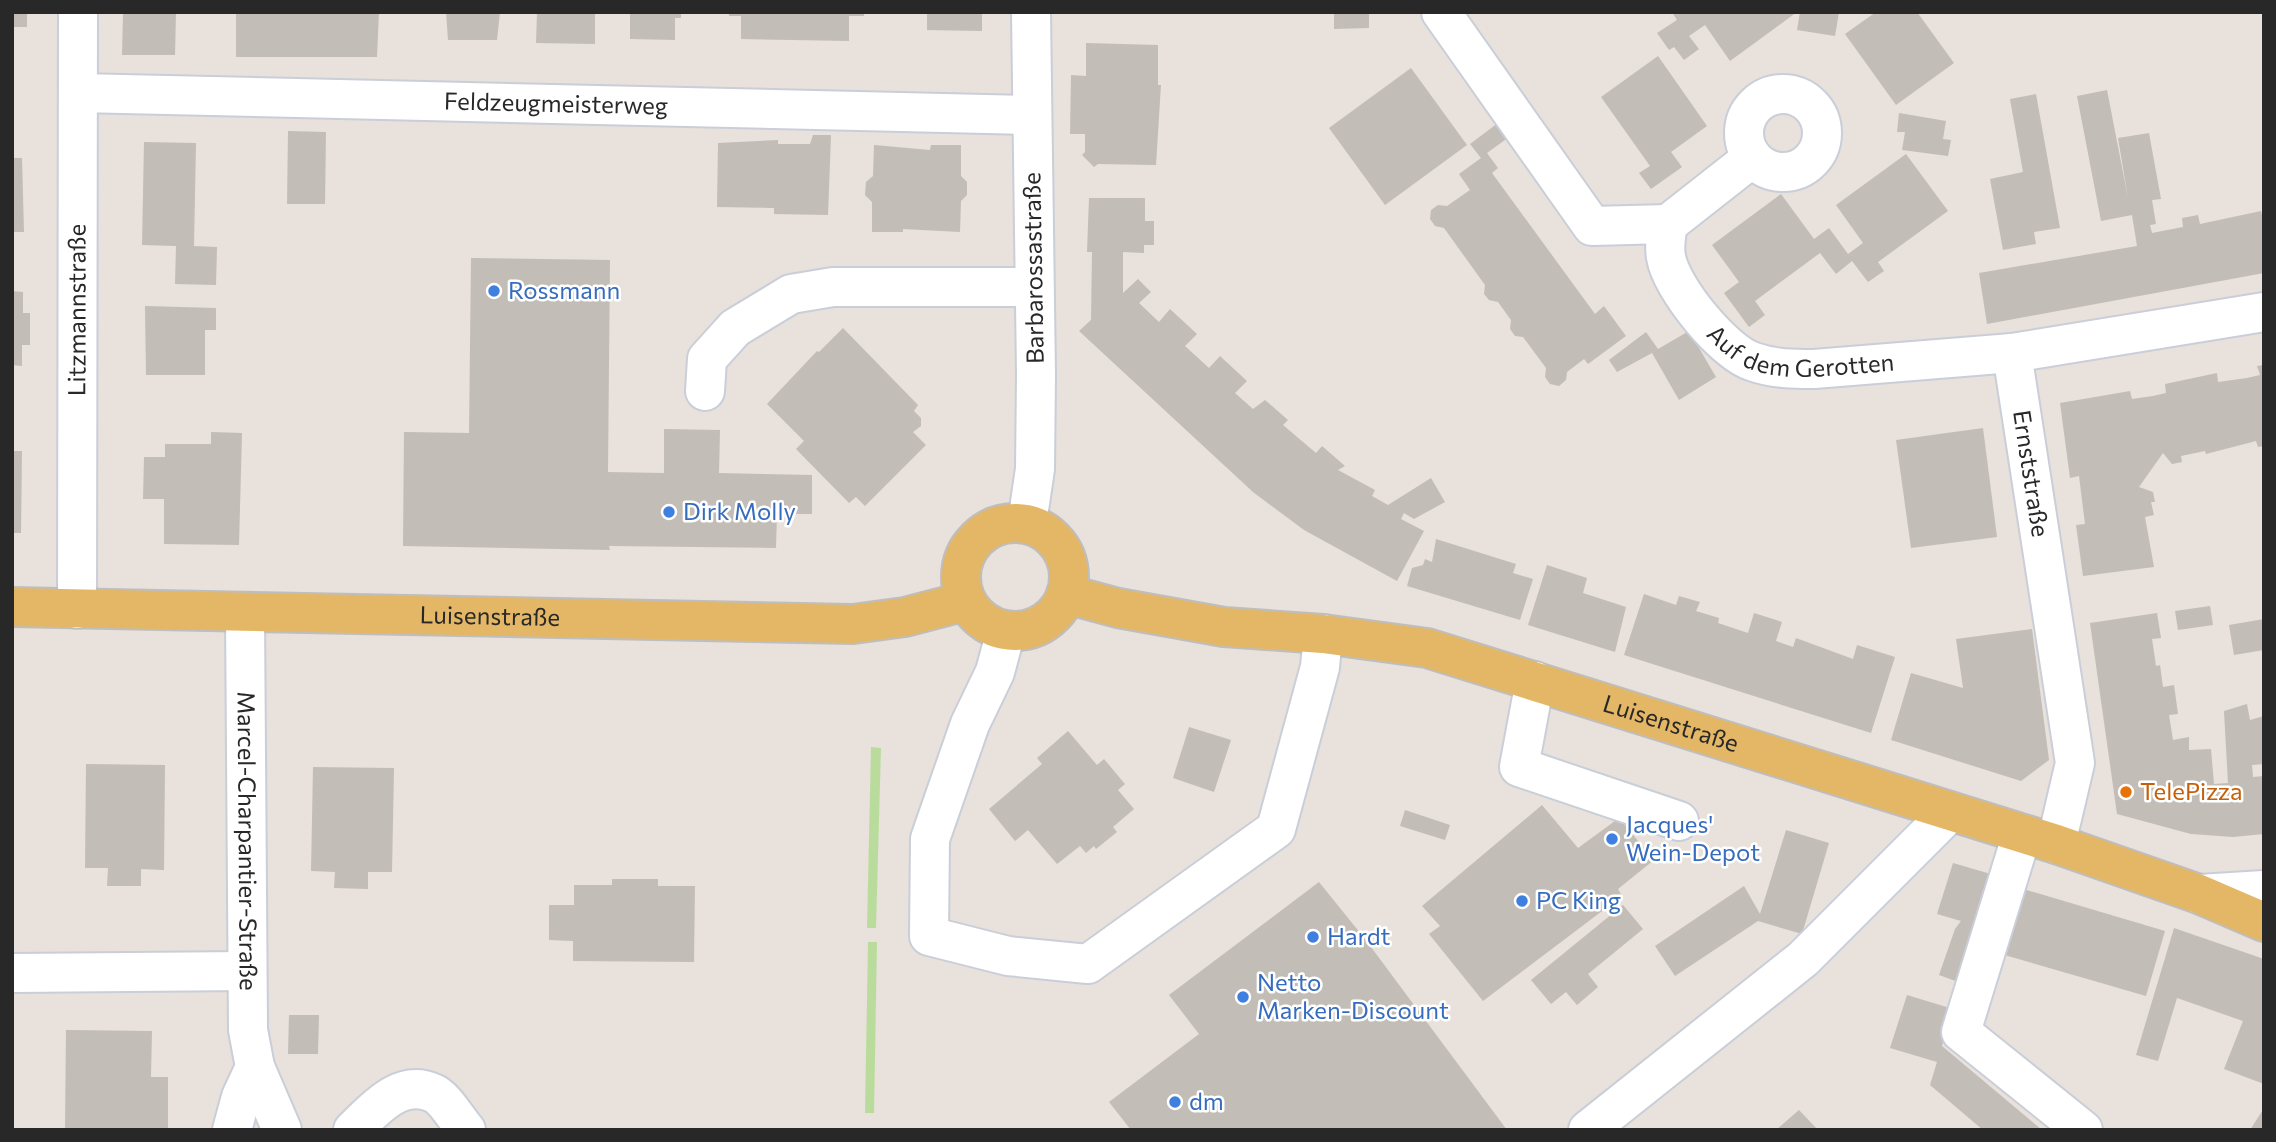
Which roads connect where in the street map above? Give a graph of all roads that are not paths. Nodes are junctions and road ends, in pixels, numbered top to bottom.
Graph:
1 (78, 12) edge
2 (1031, 12) edge
3 (1441, 12) edge
4 (78, 93) junction
5 (1032, 114) junction
6 (1752, 158) dead end
7 (1668, 224) junction
8 (1034, 287) junction
9 (2264, 312) edge
10 (2012, 354) junction
11 (705, 391) dead end
12 (1027, 523) junction
13 (1066, 594) junction
14 (966, 601) junction
15 (12, 607) edge
16 (77, 609) junction
17 (245, 613) junction
18 (1006, 631) junction
19 (1323, 634) junction
20 (1535, 681) junction
21 (1949, 813) junction
22 (1679, 821) dead end
23 (2039, 839) junction
24 (2264, 890) edge
25 (2199, 894) junction
26 (2264, 922) edge
27 (247, 971) junction
28 (12, 973) edge
29 (255, 1067) junction
30 (232, 1130) edge
31 (282, 1130) edge
32 (353, 1130) edge
33 (466, 1130) edge
34 (1588, 1130) edge
35 (2083, 1130) edge

1 - 4 street, Litzmannstraße
2 - 5 street, Barbarossastraße
3 - 7 street
4 - 5 street, Feldzeugmeisterweg
4 - 16 street, Litzmannstraße
5 - 8 street, Barbarossastraße
6 - 7 street
7 - 10 street, Auf dem Gerotten
8 - 11 street
8 - 12 street, Barbarossastraße
9 - 10 street
10 - 23 street, Ernststraße
12 - 13 main road
12 - 14 main road
13 - 18 main road
13 - 19 main road, Luisenstraße
14 - 17 main road, Luisenstraße
14 - 18 main road
15 - 16 main road, Luisenstraße
16 - 17 main road, Luisenstraße
17 - 27 street, Marcel-Charpantier-Straße
18 - 19 street
19 - 20 main road, Luisenstraße
20 - 21 main road, Luisenstraße
20 - 22 street
21 - 23 main road, Luisenstraße
21 - 34 street
23 - 25 main road, Luisenstraße
23 - 35 street, Ernststraße
24 - 25 street, Luisenstraße
25 - 26 main road
27 - 28 street
27 - 29 street, Marcel-Charpantier-Straße
29 - 30 street
29 - 31 street, Marcel-Charpantier-Straße
32 - 33 street

